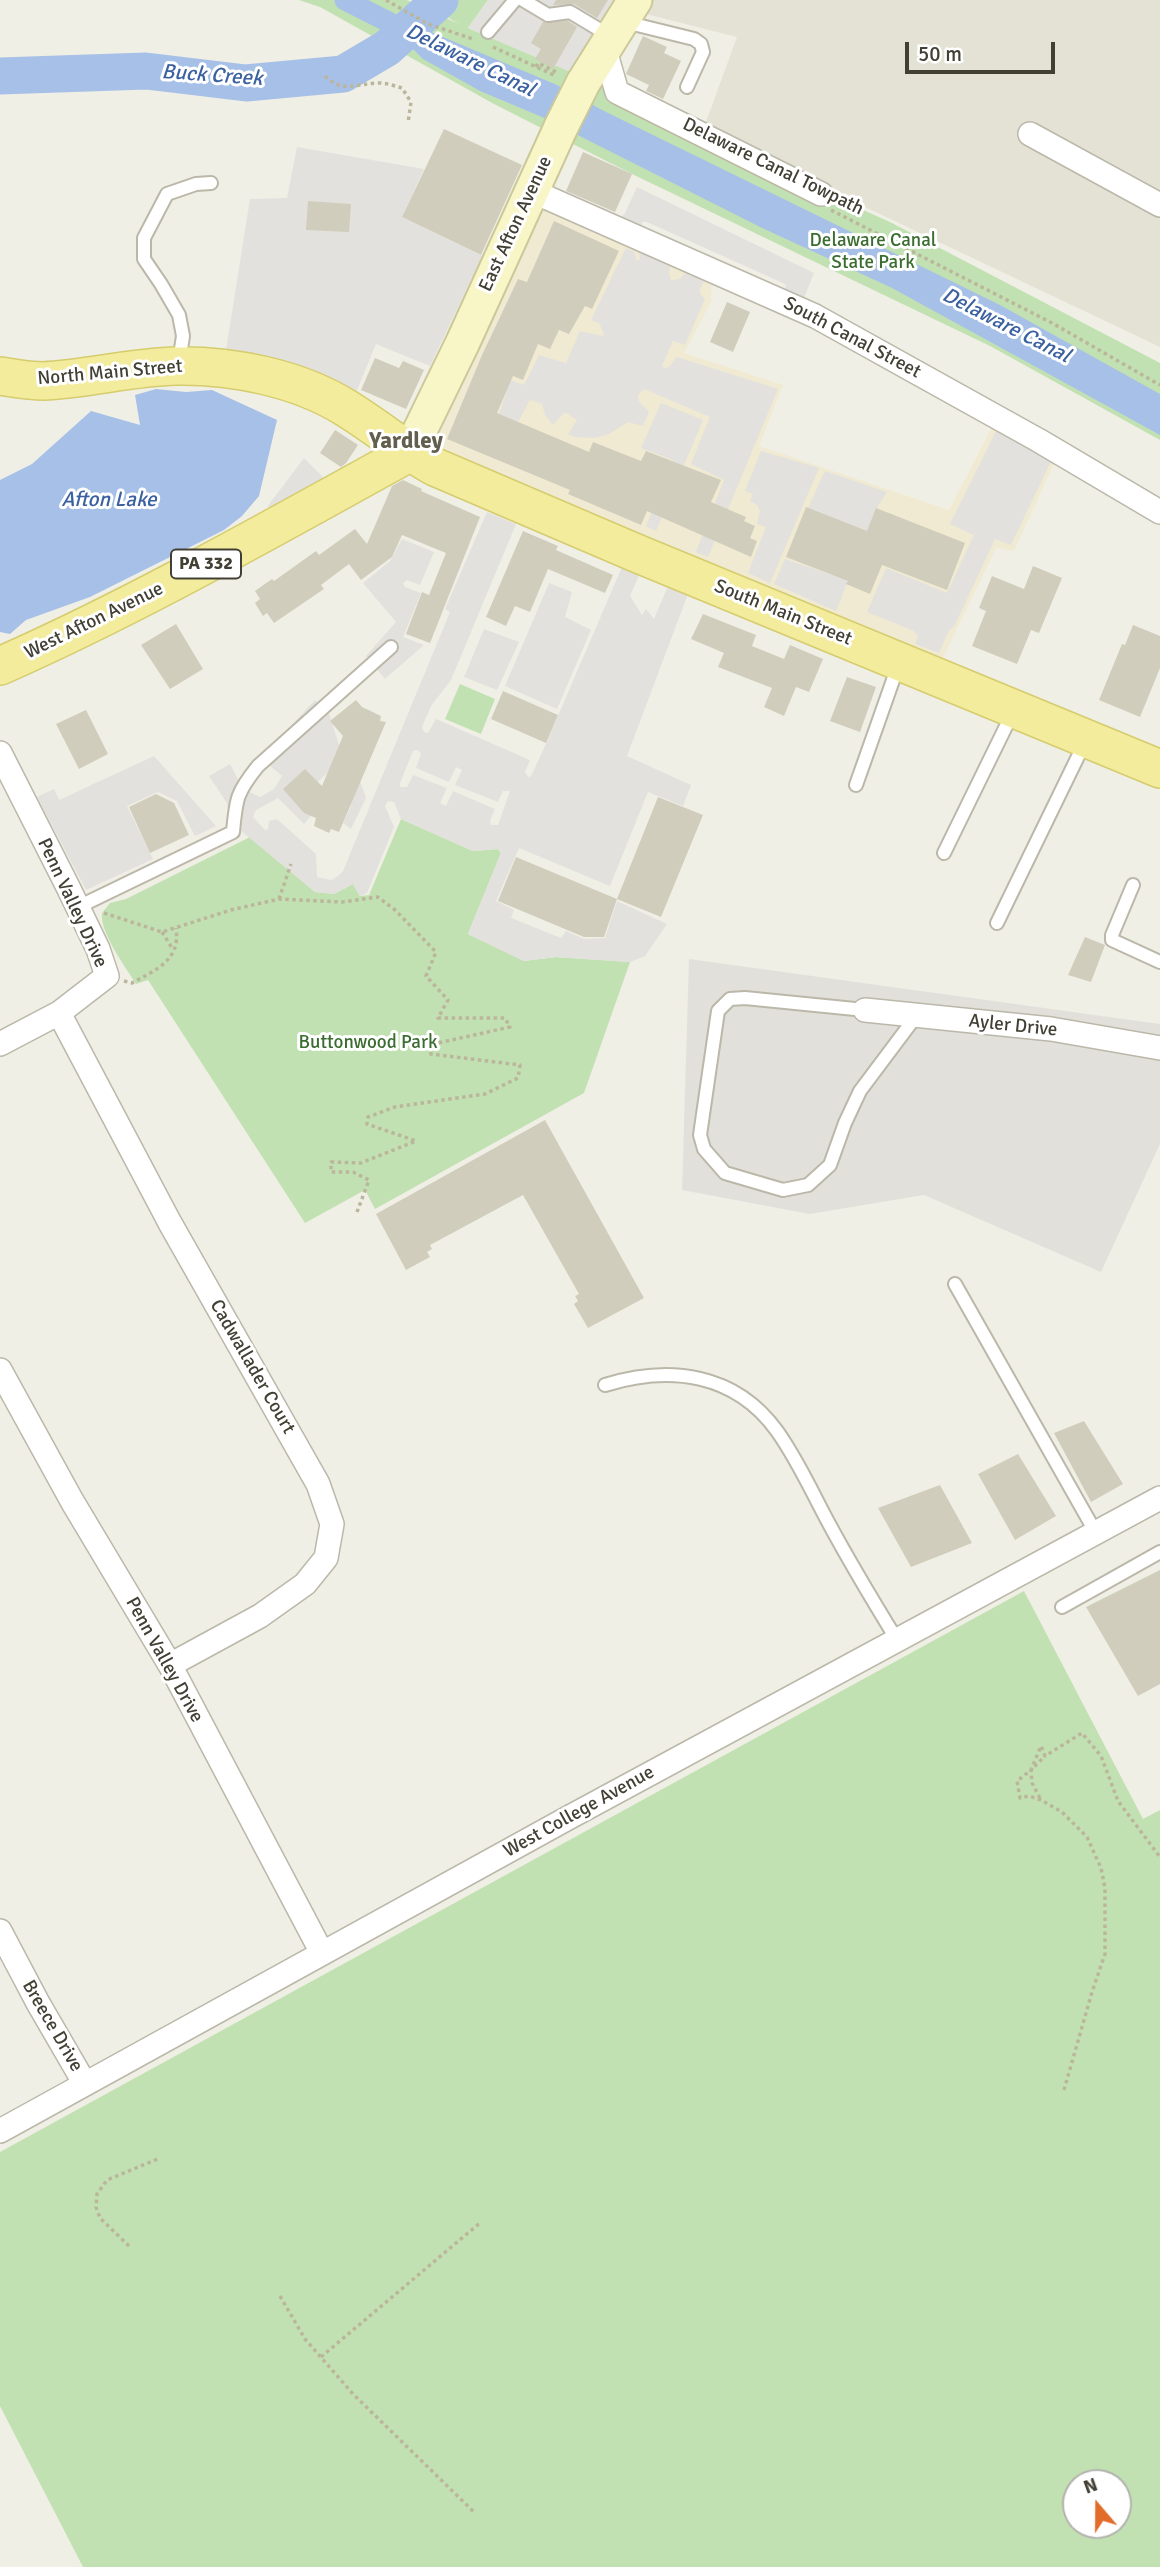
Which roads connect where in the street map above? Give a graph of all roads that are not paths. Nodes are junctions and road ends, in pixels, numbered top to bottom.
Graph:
1 (515, 0) edge
2 (523, 0) edge
3 (618, 26) edge
4 (484, 37) road end
5 (687, 88) dead end
6 (1030, 134) dead end
7 (211, 183) dead end
8 (532, 191) junction
9 (821, 199) road end
10 (1160, 205) edge
11 (178, 366) junction
12 (0, 376) edge
13 (409, 453) junction
14 (1160, 512) edge
15 (391, 647) dead end
16 (900, 662) junction
17 (0, 666) edge
18 (1014, 710) junction
19 (1086, 740) junction
20 (0, 753) edge
21 (1160, 769) edge
22 (856, 785) dead end
23 (944, 853) dead end
24 (1133, 885) dead end
25 (76, 908) junction
26 (997, 923) dead end
27 (1160, 962) edge
28 (865, 1010) joint
29 (59, 1013) junction
30 (917, 1016) junction
31 (0, 1044) edge
32 (1160, 1048) edge
33 (955, 1284) dead end
34 (0, 1370) edge
35 (605, 1385) dead end
36 (1160, 1498) edge
37 (1096, 1533) junction
38 (1160, 1552) edge
39 (1062, 1607) dead end
40 (897, 1640) junction
41 (170, 1665) junction
42 (0, 1931) edge
43 (322, 1953) junction
44 (85, 2084) junction
45 (0, 2131) edge

1 - 4 lane
2 - 3 lane
3 - 5 lane
3 - 8 main road, East Afton Avenue, bridge
3 - 9 street
6 - 10 street
7 - 11 lane
8 - 13 main road, East Afton Avenue
8 - 14 street, South Canal Street
11 - 12 main road, North Main Street
11 - 13 main road, North Main Street
13 - 16 main road, South Main Street
13 - 17 main road, West Afton Avenue / PA 332
15 - 25 lane
16 - 18 main road, South Main Street
16 - 22 lane
18 - 19 main road, South Main Street
18 - 23 lane
19 - 21 main road, South Main Street
19 - 26 lane
20 - 25 street, Penn Valley Drive
24 - 27 lane
25 - 29 street, Penn Valley Drive
28 - 30 street, Ayler Drive
28 - 30 lane
29 - 31 street, Penn Valley Drive
29 - 41 street, Cadwallader Court
30 - 32 street, Ayler Drive
33 - 37 lane
34 - 41 street, Penn Valley Drive
35 - 40 lane
36 - 37 street, West College Avenue
37 - 40 street, West College Avenue
38 - 39 lane
40 - 43 street, West College Avenue
41 - 43 street, Penn Valley Drive
42 - 44 street, Breece Drive
43 - 44 street, West College Avenue
44 - 45 street, West College Avenue

